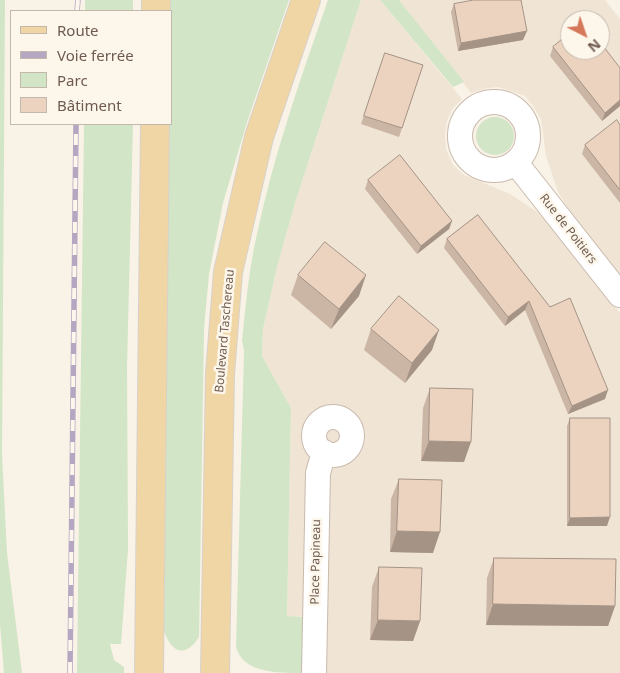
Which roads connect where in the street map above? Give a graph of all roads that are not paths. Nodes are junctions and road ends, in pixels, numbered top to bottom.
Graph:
1 (306, 0) edge
2 (155, 125) edge
3 (516, 163) dead end
4 (620, 295) edge
5 (324, 452) dead end
6 (149, 673) edge
7 (215, 673) edge
8 (314, 673) edge

1 - 7 main road, Boulevard Taschereau
2 - 6 main road
3 - 4 street, Rue de Poitiers
5 - 8 street, Place Papineau

